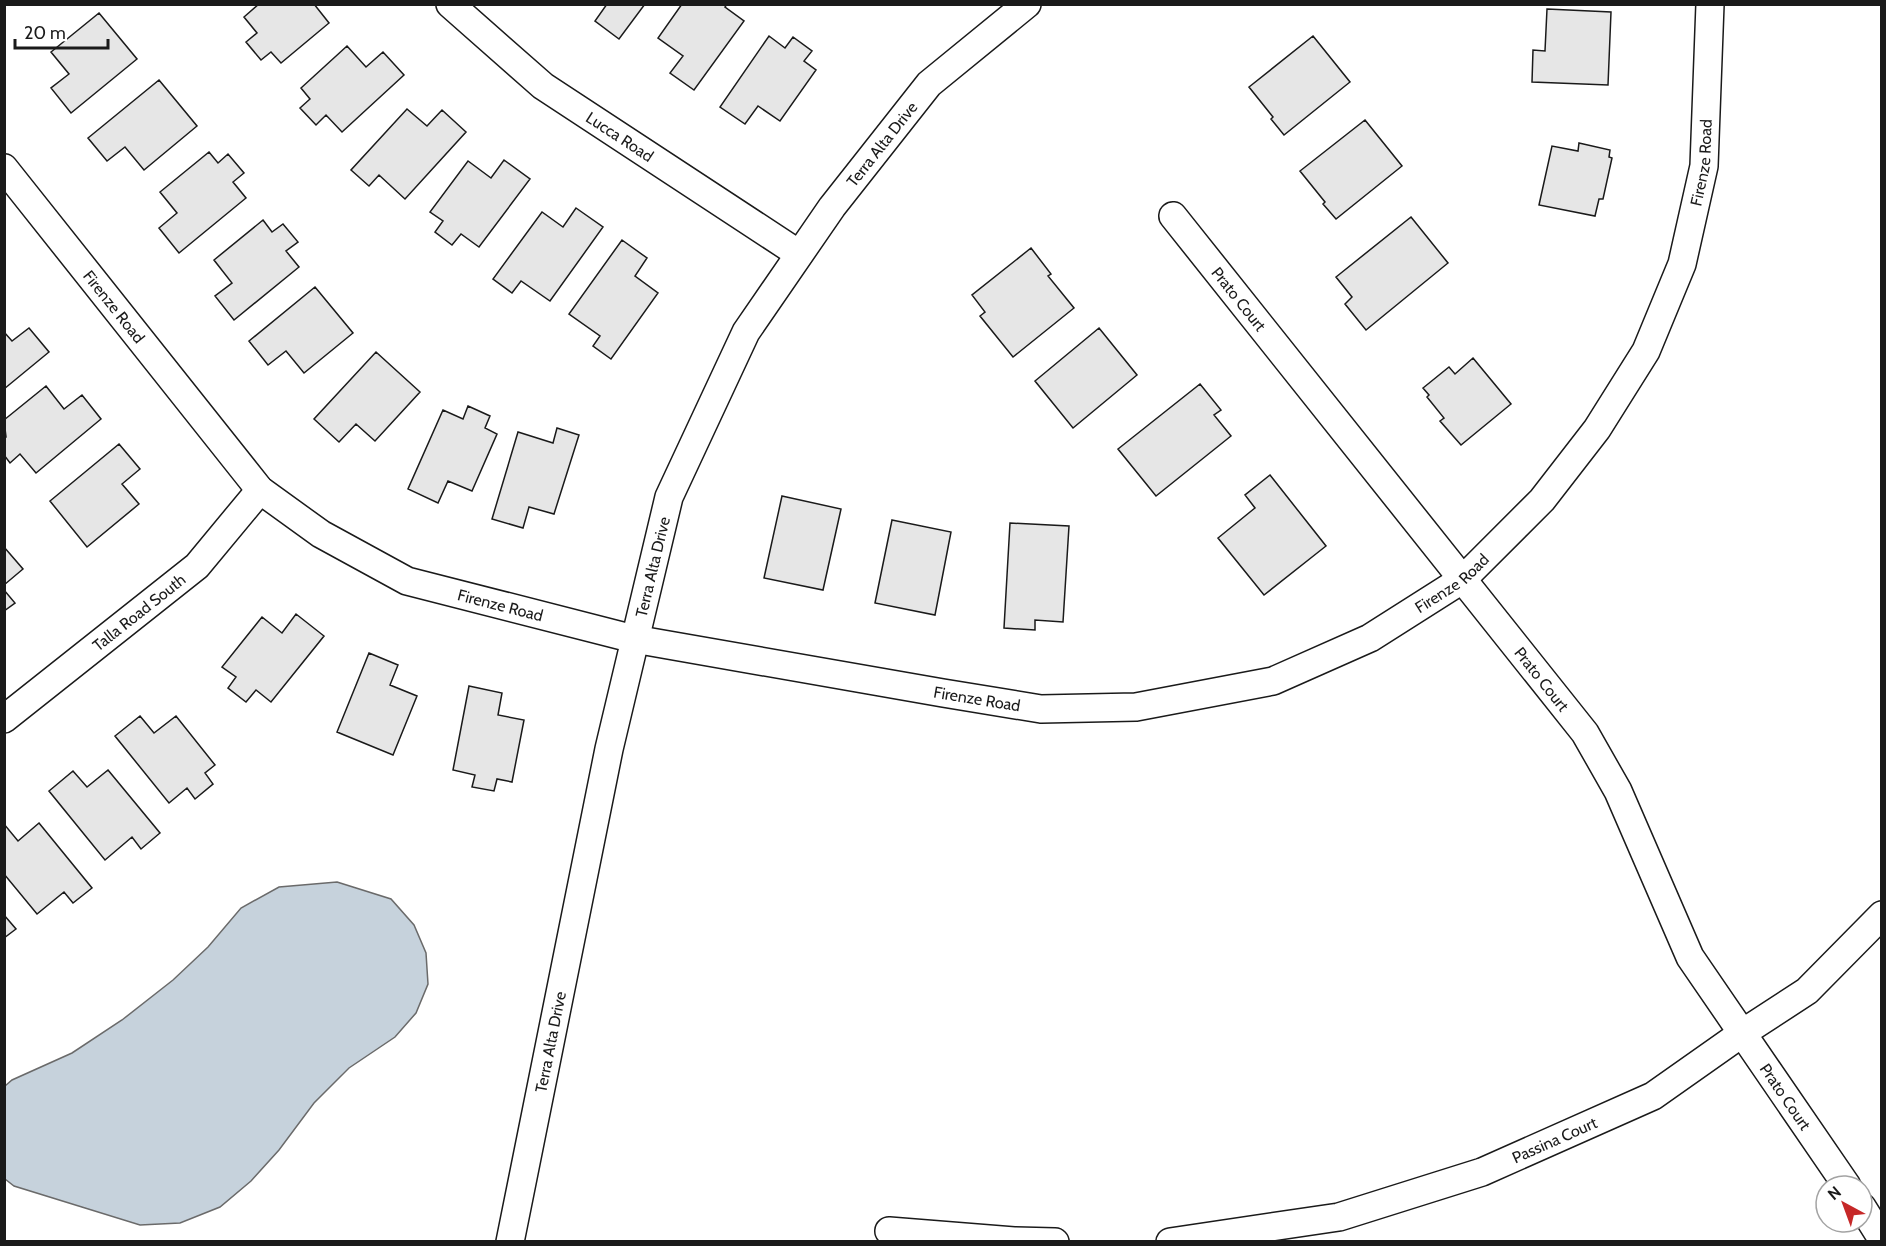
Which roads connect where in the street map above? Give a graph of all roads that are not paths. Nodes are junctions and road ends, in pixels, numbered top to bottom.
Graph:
1 (450, 4) edge
2 (1027, 4) edge
3 (1710, 4) edge
4 (4, 168) edge
5 (1173, 216) dead end
6 (799, 254) junction
7 (260, 490) junction
8 (1463, 579) junction
9 (634, 639) junction
10 (4, 719) edge
11 (1881, 915) edge
12 (1741, 1034) junction
13 (1839, 1174) edge
14 (889, 1231) dead end
15 (510, 1242) edge
16 (1055, 1242) edge
17 (1170, 1242) edge

1 - 6 street, Lucca Road
2 - 6 street, Terra Alta Drive
3 - 8 street, Firenze Road
4 - 7 street, Firenze Road
5 - 8 street, Prato Court
6 - 9 street, Terra Alta Drive
7 - 9 street, Firenze Road
7 - 10 street, Talla Road South
8 - 9 street, Firenze Road
8 - 12 street, Prato Court
9 - 15 street, Terra Alta Drive
11 - 12 street, Passina Court
12 - 13 street, Prato Court
12 - 17 street, Passina Court
14 - 16 street

